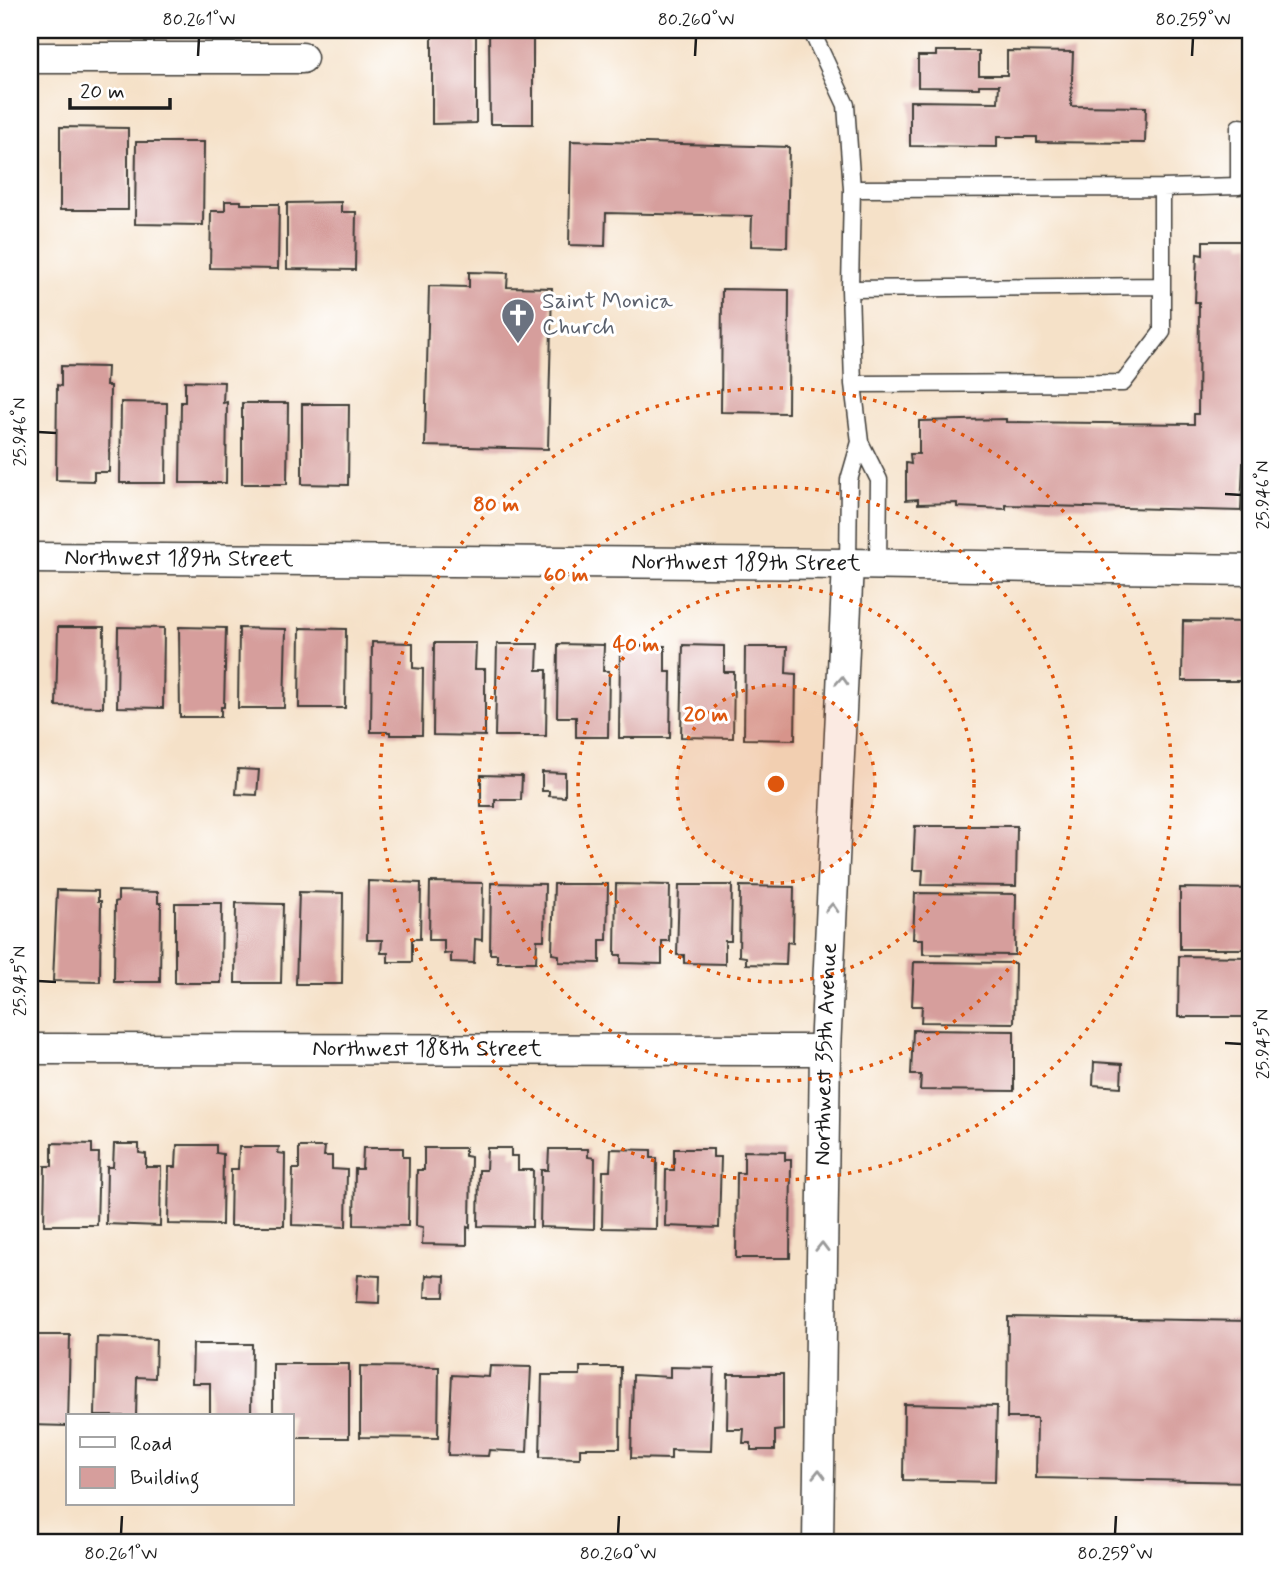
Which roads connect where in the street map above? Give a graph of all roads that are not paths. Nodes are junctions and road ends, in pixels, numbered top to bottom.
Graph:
1 (811, 30) edge
2 (30, 58) edge
3 (302, 58) dead end
4 (1251, 128) edge
5 (1163, 188) junction
6 (852, 189) junction
7 (1162, 286) junction
8 (850, 289) junction
9 (853, 384) junction
10 (860, 442) junction
11 (30, 558) edge
12 (848, 564) junction
13 (878, 565) junction
14 (1251, 570) edge
15 (30, 1049) edge
16 (825, 1050) junction
17 (818, 1542) edge

1 - 6 lane
2 - 3 street
4 - 5 lane
5 - 6 lane
5 - 7 lane
6 - 8 lane
7 - 8 lane
7 - 9 lane
8 - 9 lane
9 - 10 lane
10 - 12 lane
10 - 13 lane
11 - 12 street, Northwest 189th Street
12 - 13 street, Northwest 189th Street
16 -> 12 street, Northwest 35th Avenue
13 - 14 street, Northwest 189th Street
15 - 16 street, Northwest 188th Street
17 -> 16 street, Northwest 35th Avenue

